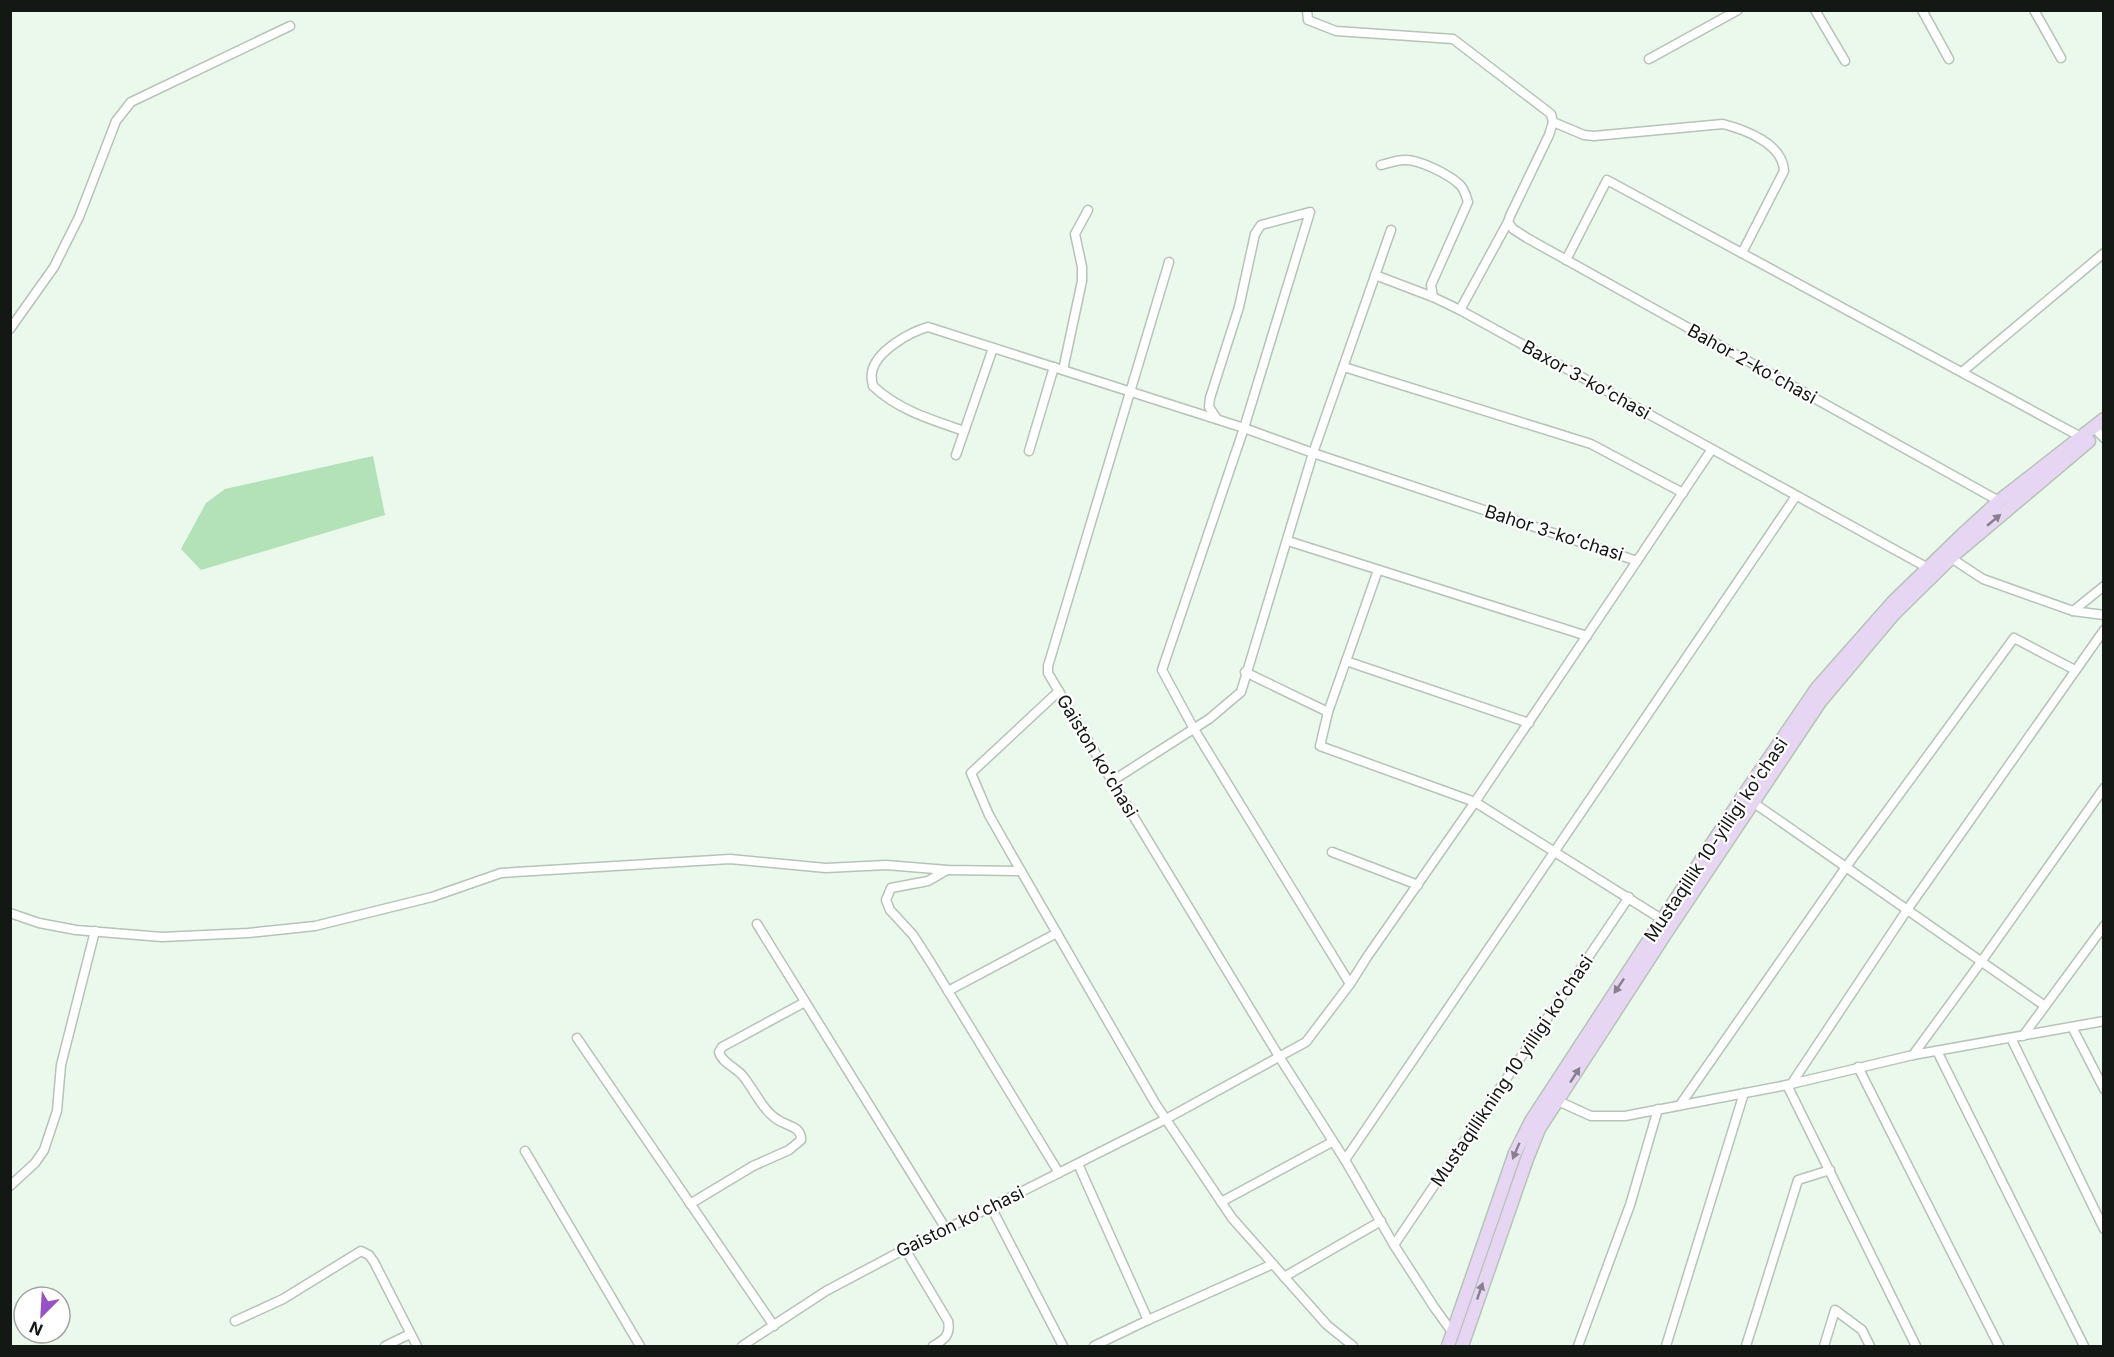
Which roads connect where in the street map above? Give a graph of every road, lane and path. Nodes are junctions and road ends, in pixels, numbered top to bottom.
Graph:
1 (1307, 10) edge
2 (1738, 10) edge
3 (1815, 10) edge
4 (1922, 10) edge
5 (2034, 10) edge
6 (290, 26) dead end
7 (2061, 58) dead end
8 (1649, 59) dead end
9 (1949, 59) dead end
10 (1845, 61) dead end
11 (1553, 122) junction
12 (1381, 165) dead end
13 (1088, 210) dead end
14 (1508, 222) junction
15 (1391, 230) dead end
16 (1742, 253) junction
17 (2103, 253) edge
18 (1566, 260) junction
19 (1169, 262) dead end
20 (1375, 275) junction
21 (1433, 297) junction
22 (1460, 310) junction
23 (10, 329) edge
24 (993, 348) junction
25 (1054, 367) junction
26 (1344, 367) junction
27 (1063, 370) junction
28 (1962, 372) junction
29 (1129, 391) junction
30 (1217, 419) junction
31 (2103, 419) edge
32 (1244, 428) junction
33 (964, 431) junction
34 (2102, 433) edge
35 (2081, 437) junction
36 (1712, 449) junction
37 (1029, 451) dead end
38 (1314, 453) junction
39 (956, 454) dead end
40 (1683, 493) junction
41 (1796, 496) junction
42 (1999, 501) junction
43 (1288, 541) junction
44 (1950, 558) junction
45 (1637, 561) junction
46 (1928, 568) junction
47 (1378, 570) junction
48 (2103, 586) edge
49 (2073, 611) junction
50 (2103, 615) edge
51 (2103, 630) edge
52 (1587, 636) junction
53 (1346, 661) junction
54 (2075, 670) junction
55 (1245, 672) junction
56 (1059, 691) junction
57 (1328, 712) junction
58 (1528, 723) junction
59 (1194, 729) junction
60 (1112, 781) junction
61 (2103, 788) edge
62 (1475, 802) junction
63 (1754, 803) junction
64 (1554, 850) junction
65 (1332, 852) dead end
66 (1846, 867) junction
67 (947, 870) junction
68 (1021, 871) junction
69 (1418, 885) junction
70 (1629, 897) junction
71 (1907, 910) junction
72 (10, 913) edge
73 (1663, 920) junction
74 (757, 924) dead end
75 (2103, 926) edge
76 (95, 931) junction
77 (1057, 933) junction
78 (2099, 937) edge
79 (1981, 962) junction
80 (1350, 984) junction
81 (948, 991) junction
82 (805, 1002) junction
83 (2045, 1006) junction
84 (2103, 1021) edge
85 (2072, 1027) junction
86 (2023, 1036) junction
87 (577, 1038) dead end
88 (2011, 1038) junction
89 (1937, 1051) junction
90 (1912, 1055) junction
91 (1280, 1058) junction
92 (1858, 1067) junction
93 (1789, 1084) junction
94 (2103, 1089) edge
95 (1744, 1093) junction
96 (1558, 1101) junction
97 (1680, 1105) junction
98 (1658, 1109) junction
99 (1166, 1119) junction
100 (1332, 1142) junction
101 (525, 1150) dead end
102 (1345, 1160) junction
103 (1078, 1164) junction
104 (1830, 1170) junction
105 (1059, 1173) junction
106 (10, 1186) edge
107 (1221, 1202) junction
108 (690, 1204) junction
109 (991, 1208) junction
110 (1381, 1221) junction
111 (946, 1229) junction
112 (2103, 1229) edge
113 (1394, 1245) junction
114 (905, 1249) junction
115 (1273, 1264) junction
116 (1284, 1277) junction
117 (1148, 1320) junction
118 (235, 1321) dead end
119 (774, 1326) junction
120 (1452, 1332) junction
121 (410, 1334) junction
122 (385, 1347) edge
123 (417, 1347) edge
124 (640, 1347) edge
125 (741, 1347) edge
126 (933, 1347) edge
127 (1063, 1347) edge
128 (1094, 1347) edge
129 (1353, 1347) edge
130 (1448, 1347) edge
131 (1462, 1347) edge
132 (1578, 1347) edge
133 (1666, 1347) edge
134 (1746, 1347) edge
135 (1824, 1347) edge
136 (1870, 1347) edge
137 (1916, 1347) edge
138 (1999, 1347) edge
139 (2084, 1347) edge

1 - 11 street
2 - 8 street
3 - 10 street
4 - 9 street
5 - 7 street
6 - 23 street
11 - 14 street
11 - 16 street
12 - 21 street
13 - 27 street
14 - 18 street, Bahor 2-koʻchasi
14 - 22 street
15 - 20 street
16 - 18 street
16 - 28 street
17 - 28 street
18 - 42 street, Bahor 2-koʻchasi
19 - 29 street, Gaiston koʻchasi
20 - 21 street, Baxor 3-koʻchasi
20 - 26 street
21 - 22 street, Baxor 3-koʻchasi
22 - 36 street, Baxor 3-koʻchasi
24 - 25 street, Bahor 3-koʻchasi
24 - 33 street
24 - 33 street, Bahor 3-koʻchasi
25 - 27 street, Bahor 3-koʻchasi
25 - 37 street
26 - 38 street
26 - 40 street
27 - 29 street, Bahor 3-koʻchasi
28 - 35 street
29 - 30 street, Bahor 3-koʻchasi
29 - 56 street, Gaiston koʻchasi
30 - 32 street, Bahor 3-koʻchasi
30 - 32 street
31 - 35 main road, Mustaqillik 10-yilligi ko'chasi
32 - 38 street, Bahor 3-koʻchasi
32 - 59 street
33 - 39 street
44 -> 34 main road, Mustaqillik 10-yilligi ko'chasi
35 - 42 main road, Mustaqillik 10-yilligi ko'chasi
36 - 40 street, Bahor 3-koʻchasi
36 - 41 street
38 - 43 street
38 - 45 street, Bahor 3-koʻchasi
40 - 45 street, Bahor 3-koʻchasi
41 - 46 street
41 - 64 street
42 - 46 main road, Mustaqillik 10-yilligi ko'chasi
43 - 47 street
43 - 55 street
44 - 49 street
44 - 63 main road, Mustaqillik 10-yilligi ko'chasi
45 - 52 street
46 - 73 main road, Mustaqillik 10-yilligi ko'chasi
47 - 52 street
47 - 53 street
48 - 49 street
49 - 50 street
51 - 54 street
52 - 58 street
53 - 57 street
53 - 58 street
54 - 66 street
54 - 71 street
55 - 57 street
55 - 59 street
56 - 60 street, Gaiston koʻchasi
56 - 68 street
57 - 62 street
58 - 62 street
59 - 60 street
59 - 80 street
60 - 91 street, Gaiston koʻchasi
61 - 79 street
62 - 64 street
62 - 69 street
63 - 66 street
96 -> 63 main road, Mustaqillik 10-yilligi ko'chasi
64 - 70 street
64 - 102 street
65 - 69 street
66 - 71 street
66 - 97 street
67 - 68 street
67 - 76 street
67 - 81 street
68 - 77 street
69 - 80 street
70 - 73 street
70 - 113 street, Mustaqillikning 10 yilligi koʻchasi
71 - 79 street
71 - 93 street
72 - 76 street
73 -> 120 main road, Mustaqillik 10-yilligi ko'chasi
74 - 82 street
75 - 78 street
76 - 106 street
77 - 81 street
77 - 99 street
78 - 83 street
79 - 83 street
79 - 90 street
80 - 91 street
81 - 105 street
82 - 108 street
82 - 111 street
83 - 86 street
84 - 85 street
85 - 86 street
85 - 94 street
86 - 88 street
87 - 108 street
88 - 89 street
88 - 112 street
89 - 90 street
89 - 139 street
90 - 92 street
91 - 99 street, Gaiston koʻchasi
91 - 100 street, Gaiston koʻchasi
92 - 93 street
92 - 138 street
93 - 95 street
93 - 104 street
95 - 97 street
95 - 133 street
96 - 98 street
131 -> 96 main road, Mustaqillik 10-yilligi ko'chasi
97 - 98 street
98 - 132 street
99 - 103 street, Gaiston koʻchasi
99 - 107 street
100 - 102 street, Gaiston koʻchasi
100 - 107 street
101 - 124 street
102 - 110 street, Gaiston koʻchasi
103 - 105 street, Gaiston koʻchasi
103 - 117 street
104 - 134 street
104 - 137 street
105 - 109 street, Gaiston koʻchasi
107 - 115 street
108 - 119 street
109 - 111 street, Gaiston koʻchasi
109 - 127 street
110 - 113 street, Gaiston koʻchasi
110 - 116 street
111 - 114 street, Gaiston koʻchasi
113 - 120 street, Gaiston koʻchasi
114 - 119 street, Gaiston koʻchasi
114 - 126 street
115 - 116 street
115 - 117 street
116 - 129 street
117 - 128 street
118 - 121 street
119 - 125 street, Gaiston koʻchasi
120 - 130 main road, Mustaqillik 10-yilligi ko'chasi
121 - 122 street
121 - 123 street
135 - 136 street

